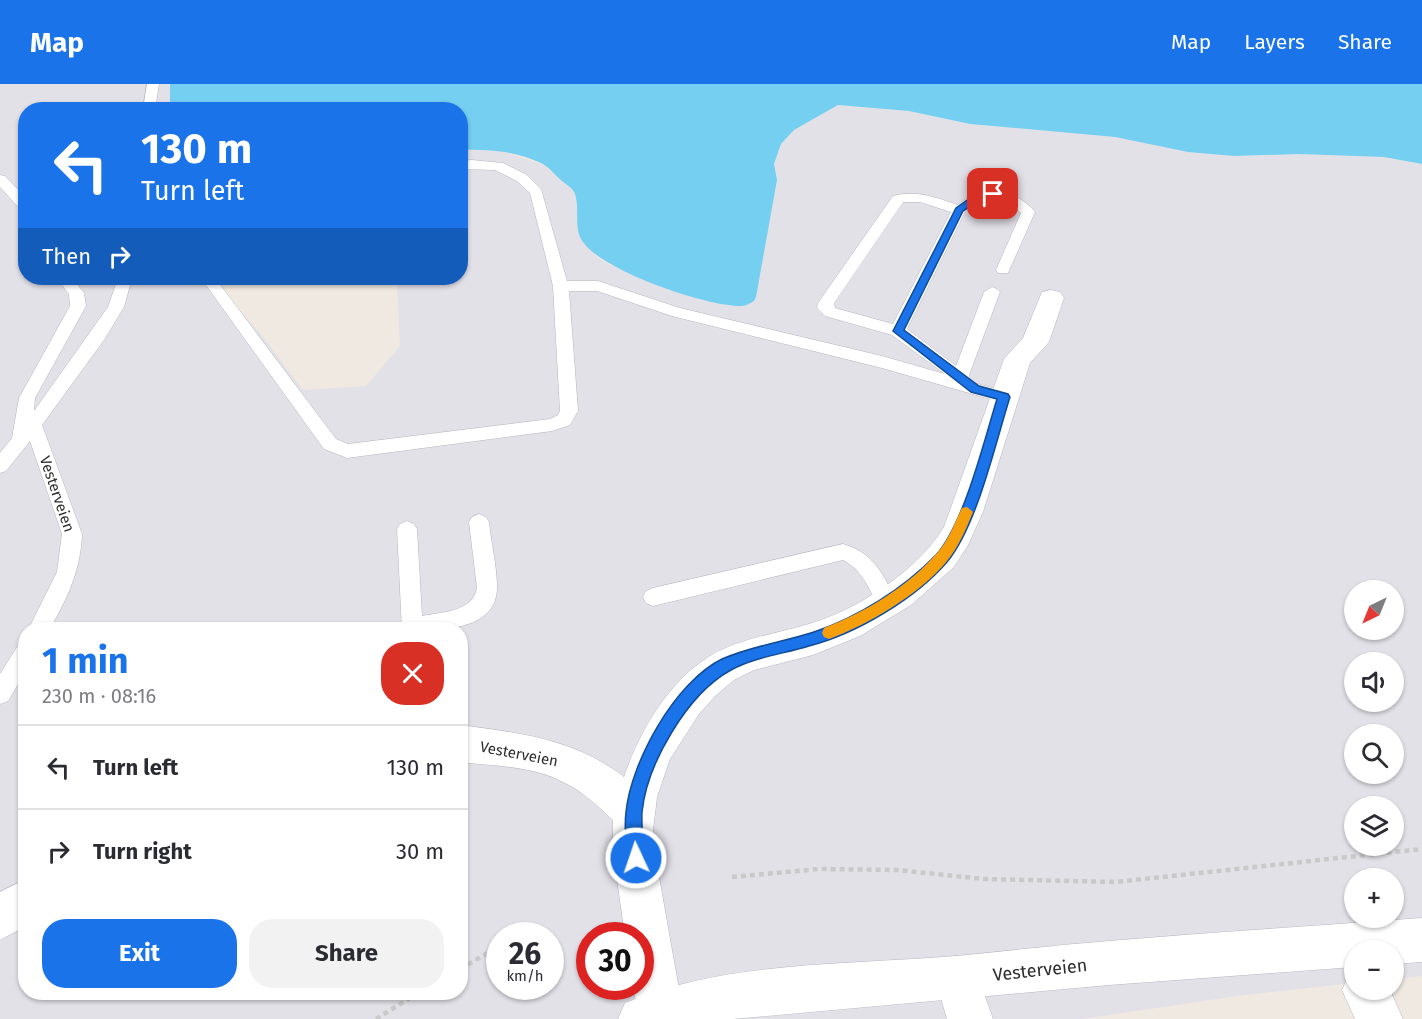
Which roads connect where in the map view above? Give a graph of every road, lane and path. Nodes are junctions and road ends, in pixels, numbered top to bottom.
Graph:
1 (153, 84) edge
2 (150, 102) edge
3 (468, 165) edge
4 (0, 179) edge
5 (18, 198) edge
6 (959, 210) junction
7 (1003, 270) dead end
8 (70, 285) edge
9 (123, 285) edge
10 (213, 285) edge
11 (561, 286) junction
12 (992, 292) dead end
13 (1052, 298) dead end
14 (898, 331) junction
15 (960, 377) junction
16 (990, 393) junction
17 (33, 424) junction
18 (20, 441) junction
19 (0, 466) edge
20 (479, 522) dead end
21 (408, 529) dead end
22 (653, 597) dead end
23 (887, 603) junction
24 (42, 622) edge
25 (412, 622) edge
26 (439, 622) edge
27 (18, 664) edge
28 (0, 694) edge
29 (468, 744) edge
30 (634, 812) junction
31 (1422, 849) edge
32 (732, 878) dead end
33 (1422, 940) edge
34 (1404, 944) edge
35 (486, 954) edge
36 (1344, 957) edge
37 (468, 964) edge
38 (963, 998) edge
39 (407, 1000) edge
40 (1370, 1000) edge
41 (651, 1016) edge
42 (376, 1019) edge
43 (1380, 1019) edge

1 - 2 lane
3 - 11 lane
4 - 5 lane
6 - 7 lane
6 - 14 lane
6 - 14 lane
8 - 18 lane
9 - 17 lane
10 - 11 lane
11 - 16 lane
12 - 15 lane
13 - 16 street, Vesterveien
14 - 15 lane
15 - 16 lane
16 - 23 street, Vesterveien
17 - 18 lane
17 - 24 lane, Vesterveien
18 - 19 lane
20 - 26 lane
21 - 25 lane
22 - 23 lane
23 - 30 street, Vesterveien
27 - 28 lane
29 - 30 street, Vesterveien
30 - 41 street, Vesterveien
31 - 32 path
33 - 34 street, Vesterveien
35 - 37 path
36 - 38 street, Vesterveien
38 - 41 street, Vesterveien
39 - 42 path
40 - 43 street

